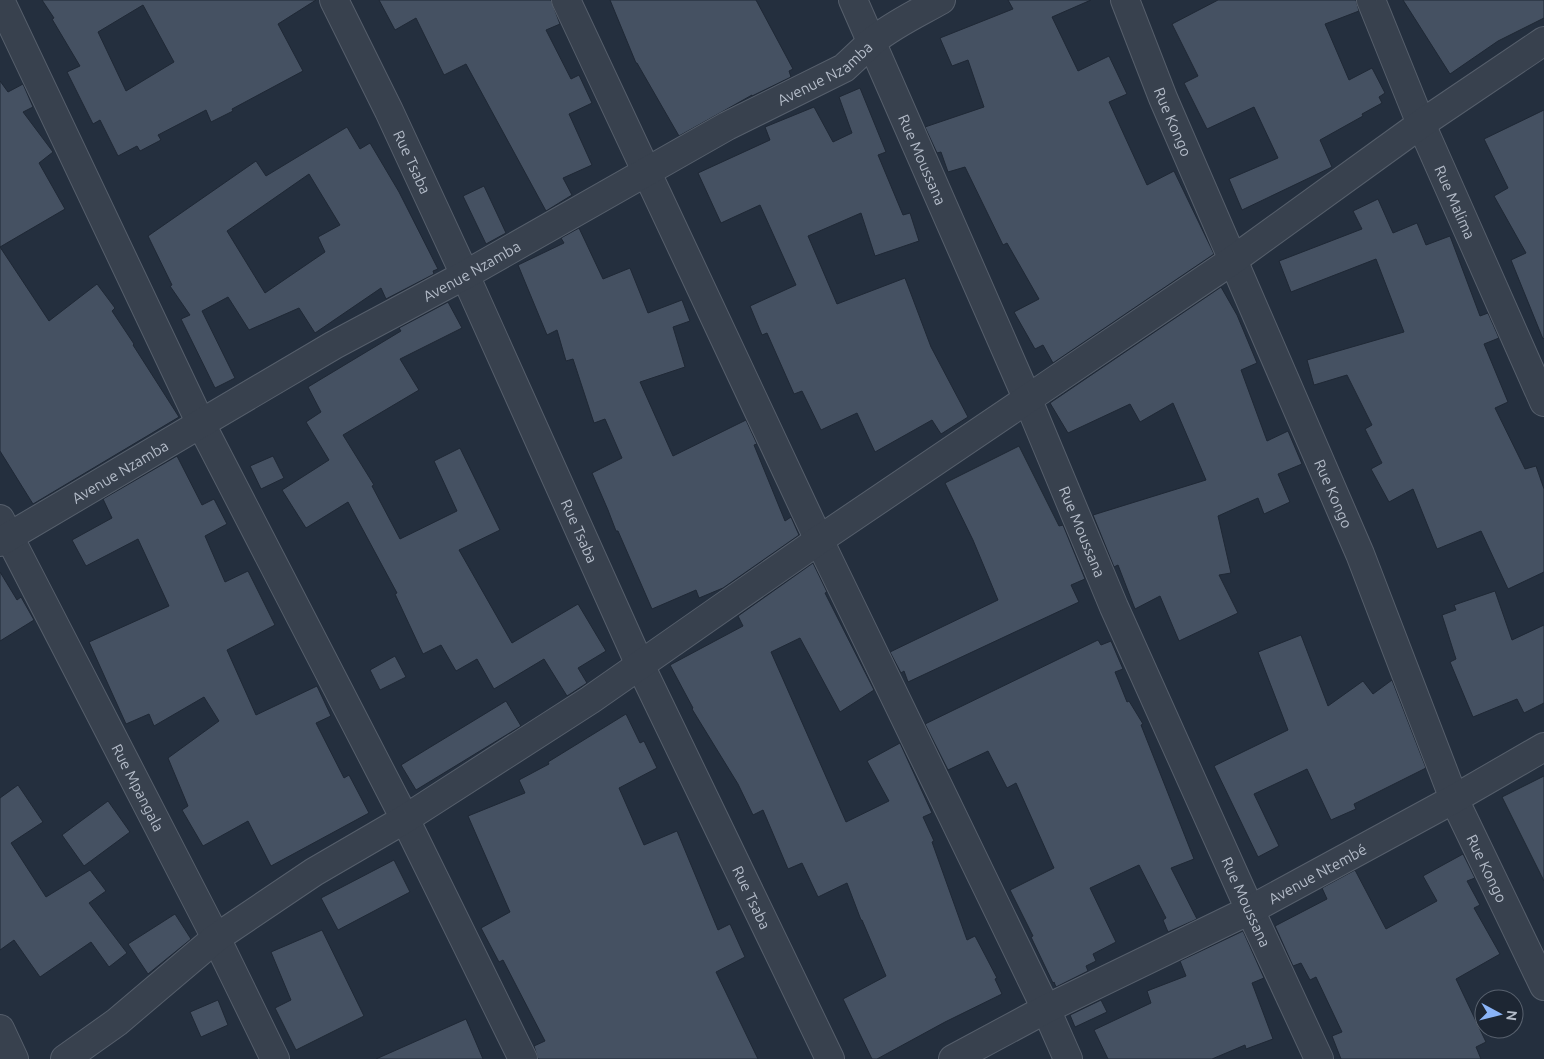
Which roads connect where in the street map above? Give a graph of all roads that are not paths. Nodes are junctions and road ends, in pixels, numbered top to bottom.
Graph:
1 (0, 0) edge
2 (334, 0) edge
3 (566, 0) edge
4 (853, 0) edge
5 (941, 0) edge
6 (1125, 0) edge
7 (1371, 0) edge
8 (1544, 41) edge
9 (872, 42) junction
10 (1422, 124) junction
11 (646, 172) junction
12 (1233, 260) junction
13 (466, 275) junction
14 (1027, 398) junction
15 (1544, 402) edge
16 (201, 424) junction
17 (3, 532) edge
18 (819, 540) junction
19 (640, 665) junction
20 (1544, 747) edge
21 (1454, 799) junction
22 (405, 819) junction
23 (1250, 910) junction
24 (216, 938) junction
25 (1544, 986) edge
26 (1046, 1009) junction
27 (0, 1029) edge
28 (14, 1059) edge
29 (65, 1059) edge
30 (275, 1059) edge
31 (523, 1059) edge
32 (830, 1059) edge
33 (953, 1059) edge
34 (1068, 1059) edge
35 (1319, 1059) edge

1 - 16 street
2 - 13 street, Rue Tsaba
3 - 11 street
4 - 9 street, Rue Moussana
5 - 9 street, Avenue Nzamba
6 - 12 street, Rue Kongo
7 - 10 street, Rue Malima
8 - 10 street
9 - 11 street, Avenue Nzamba
9 - 14 street, Rue Moussana
10 - 12 street
10 - 15 street, Rue Malima
11 - 13 street, Avenue Nzamba
11 - 18 street
12 - 14 street
12 - 21 street, Rue Kongo
13 - 16 street, Avenue Nzamba
13 - 19 street, Rue Tsaba
14 - 18 street
14 - 23 street, Rue Moussana
16 - 17 street, Avenue Nzamba
16 - 22 street
17 - 24 street, Rue Mpangala
18 - 19 street
18 - 26 street
19 - 22 street
19 - 32 street, Rue Tsaba
20 - 21 street, Avenue Ntembé
21 - 23 street, Avenue Ntembé
21 - 25 street, Rue Kongo
22 - 24 street
22 - 31 street
23 - 26 street, Avenue Ntembé
23 - 35 street, Rue Moussana
24 - 29 street
24 - 30 street, Rue Mpangala
26 - 33 street, Avenue Ntembé
26 - 34 street
27 - 28 street

